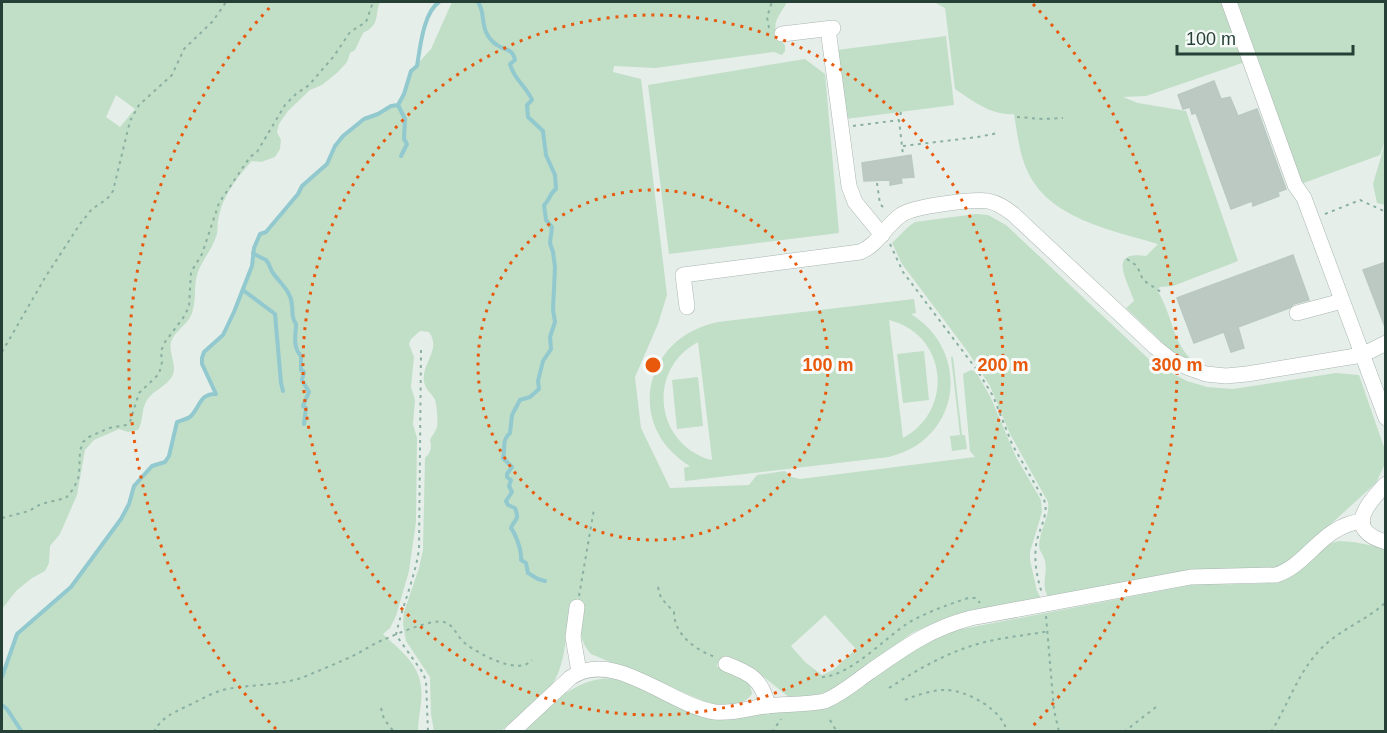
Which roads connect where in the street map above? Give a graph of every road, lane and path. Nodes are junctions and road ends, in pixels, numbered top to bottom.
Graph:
1 (226, 2) edge
2 (373, 2) edge
3 (772, 2) edge
4 (1229, 2) edge
5 (783, 34) joint
6 (901, 112) dead end
7 (1017, 117) dead end
8 (1063, 118) dead end
9 (899, 120) junction
10 (841, 127) junction
11 (998, 133) dead end
12 (903, 146) junction
13 (903, 155) dead end
14 (877, 183) dead end
15 (886, 210) dead end
16 (1386, 212) edge
17 (1311, 218) junction
18 (887, 242) junction
19 (1126, 259) dead end
20 (1161, 292) dead end
21 (1342, 302) junction
22 (687, 307) dead end
23 (1297, 314) dead end
24 (1386, 343) edge
25 (421, 351) dead end
26 (2, 352) edge
27 (1362, 355) junction
28 (1386, 418) edge
29 (1386, 483) edge
30 (594, 508) dead end
31 (2, 518) edge
32 (1363, 521) junction
33 (1386, 542) edge
34 (657, 587) dead end
35 (1386, 602) edge
36 (577, 607) joint
37 (1046, 610) junction
38 (1049, 631) junction
39 (396, 635) junction
40 (532, 660) dead end
41 (726, 663) joint
42 (579, 672) junction
43 (890, 688) dead end
44 (905, 700) dead end
45 (768, 706) junction
46 (1156, 707) dead end
47 (381, 708) dead end
48 (783, 717) dead end
49 (830, 720) dead end
50 (154, 732) edge
51 (394, 732) edge
52 (428, 732) edge
53 (512, 732) edge
54 (772, 732) edge
55 (837, 732) edge
56 (1007, 732) edge
57 (1059, 732) edge
58 (1124, 732) edge
59 (1271, 732) edge

1 - 26 path
2 - 31 path
3 - 5 path
4 - 17 lane
5 - 10 lane
6 - 9 path
7 - 8 path
9 - 10 path
9 - 12 path
10 - 18 lane
11 - 12 path
12 - 13 path
14 - 15 path
16 - 17 path
17 - 21 lane
18 - 22 lane
18 - 27 lane
18 - 37 path
19 - 20 path
21 - 23 lane
21 - 27 lane
24 - 27 lane
25 - 39 path
27 - 28 lane
29 - 32 lane
30 - 36 path
32 - 33 lane
32 - 37 lane
34 - 41 path
35 - 59 path
36 - 42 lane
37 - 38 path
37 - 45 lane
38 - 43 path
38 - 57 path
39 - 40 path
39 - 50 path
39 - 52 path
41 - 45 lane
42 - 45 lane
42 - 53 lane
44 - 56 path
46 - 58 path
47 - 51 path
48 - 54 path
49 - 55 path

